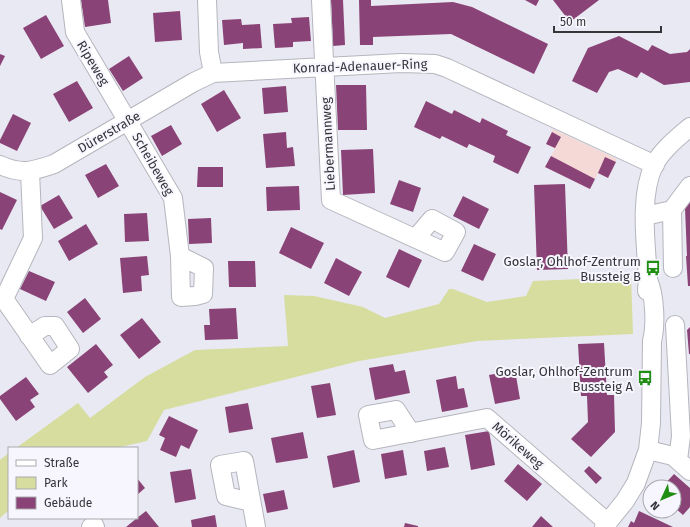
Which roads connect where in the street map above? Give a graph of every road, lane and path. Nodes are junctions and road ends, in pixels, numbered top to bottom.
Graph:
1 (71, 0) edge
2 (207, 0) edge
3 (321, 0) edge
4 (323, 66) junction
5 (213, 73) junction
6 (128, 121) junction
7 (690, 127) edge
8 (0, 165) edge
9 (655, 165) junction
10 (30, 172) junction
11 (690, 186) edge
12 (672, 210) junction
13 (645, 216) junction
14 (416, 238) dead end
15 (180, 256) dead end
16 (673, 268) dead end
17 (675, 325) dead end
18 (29, 336) dead end
19 (411, 434) dead end
20 (648, 450) junction
21 (684, 465) edge
22 (252, 502) dead end
23 (606, 525) edge
24 (91, 527) edge
25 (95, 527) edge
26 (256, 527) edge

1 - 6 street, Ripeweg
2 - 5 street
3 - 4 street
4 - 5 street, Konrad-Adenauer-Ring
4 - 9 street, Konrad-Adenauer-Ring
4 - 14 street, Liebermannweg
5 - 6 street, Dürerstraße
6 - 10 street, Dürerstraße
6 - 15 street, Scheibeweg
7 - 9 street
8 - 10 street, Dürerstraße
9 - 13 street
10 - 18 street
11 - 12 street
12 - 13 street
12 - 16 street
13 - 20 street
17 - 21 street
19 - 23 street, Mörikeweg
20 - 21 street
20 - 23 street
22 - 26 street
24 - 25 street

